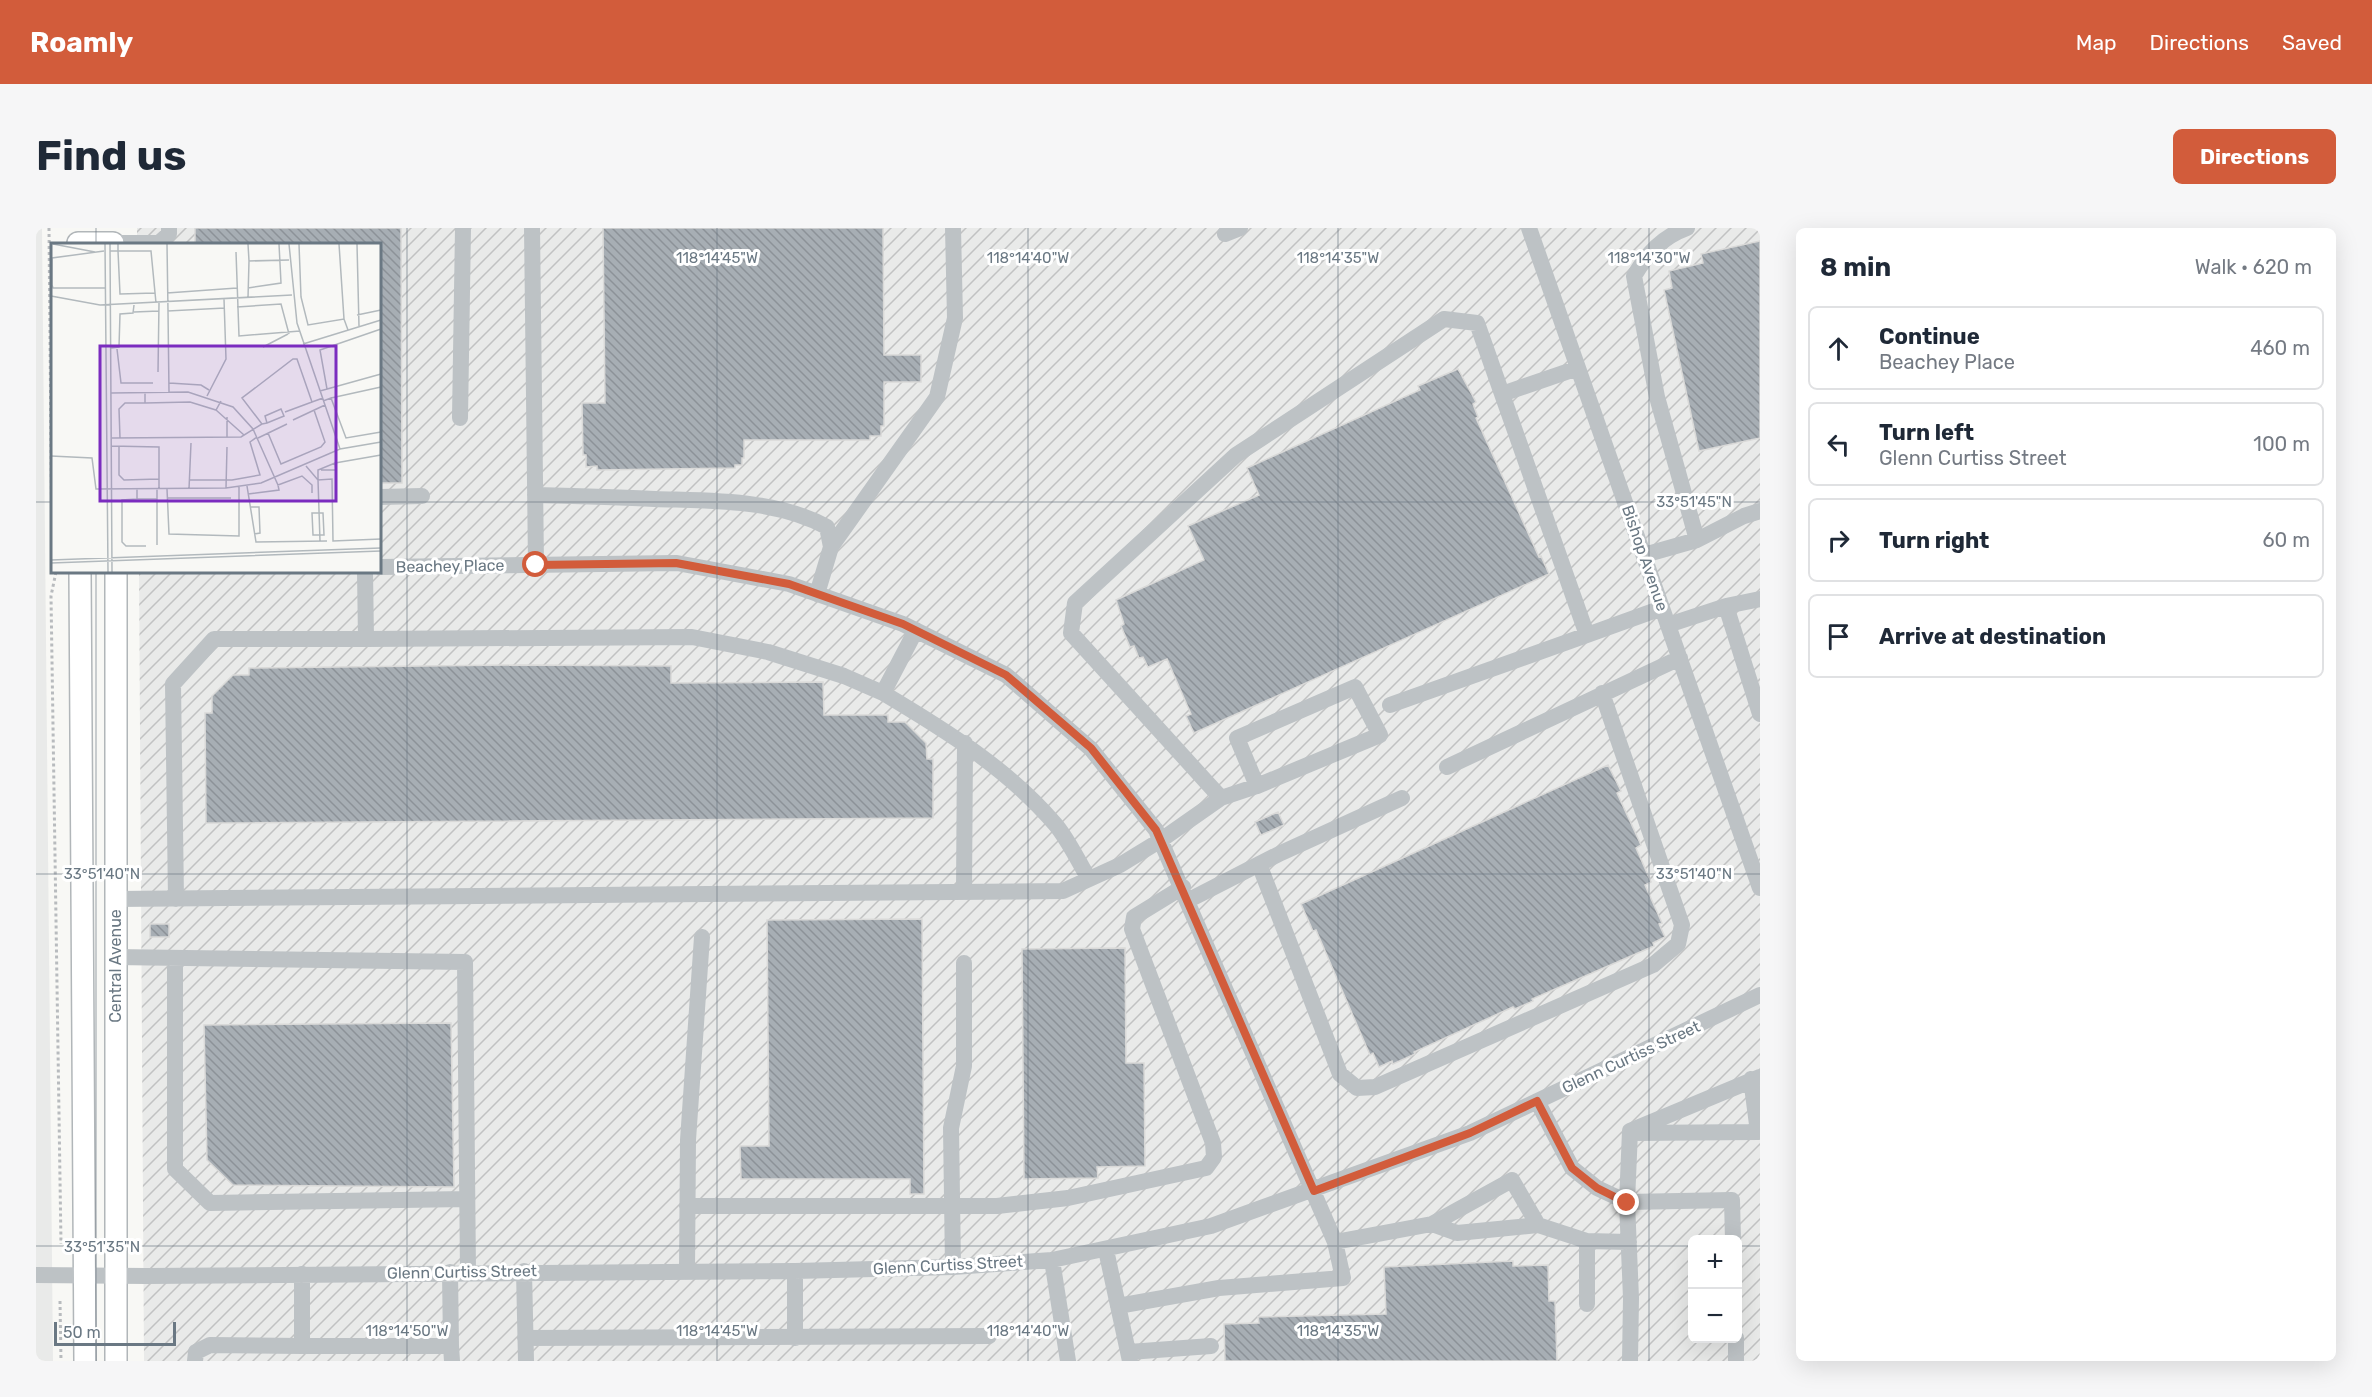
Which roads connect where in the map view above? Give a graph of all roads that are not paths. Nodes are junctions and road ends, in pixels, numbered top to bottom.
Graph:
1 (169, 228) edge
2 (463, 228) edge
3 (532, 228) edge
4 (953, 228) edge
5 (1529, 228) edge
6 (1687, 228) edge
7 (78, 238) edge
8 (113, 238) edge
9 (151, 243) edge
10 (160, 243) edge
11 (1578, 368) junction
12 (1502, 394) junction
13 (460, 418) dead end
14 (535, 495) junction
15 (422, 496) dead end
16 (381, 497) edge
17 (1760, 511) edge
18 (1697, 540) junction
19 (831, 547) junction
20 (1644, 555) junction
21 (536, 565) junction
22 (381, 567) edge
23 (80, 573) edge
24 (116, 573) edge
25 (365, 573) edge
26 (817, 594) junction
27 (1760, 599) edge
28 (1726, 606) junction
29 (1662, 608) junction
30 (1668, 625) junction
31 (916, 630) junction
32 (1587, 636) junction
33 (366, 639) junction
34 (1680, 658) junction
35 (883, 693) junction
36 (1602, 693) junction
37 (1390, 705) dead end
38 (1760, 714) edge
39 (965, 743) junction
40 (1447, 767) dead end
41 (1257, 786) junction
42 (1221, 798) junction
43 (1402, 798) dead end
44 (1161, 840) junction
45 (1259, 864) junction
46 (1089, 879) junction
47 (1760, 888) edge
48 (964, 892) junction
49 (1186, 894) junction
50 (82, 899) junction
51 (116, 899) junction
52 (176, 899) junction
53 (702, 937) dead end
54 (116, 957) junction
55 (175, 958) junction
56 (964, 963) dead end
57 (1760, 995) edge
58 (1756, 1078) edge
59 (1537, 1101) junction
60 (1630, 1133) junction
61 (1314, 1191) junction
62 (466, 1199) junction
63 (1627, 1203) junction
64 (952, 1204) junction
65 (687, 1206) junction
66 (1432, 1224) junction
67 (1538, 1225) junction
68 (1733, 1235) edge
69 (1587, 1241) junction
70 (1335, 1242) junction
71 (1629, 1242) junction
72 (1106, 1250) junction
73 (1052, 1260) junction
74 (953, 1267) junction
75 (524, 1271) junction
76 (687, 1271) junction
77 (795, 1271) junction
78 (450, 1272) junction
79 (468, 1272) junction
80 (302, 1274) junction
81 (36, 1275) edge
82 (85, 1275) junction
83 (114, 1275) junction
84 (1587, 1304) dead end
85 (1118, 1306) junction
86 (989, 1336) dead end
87 (525, 1338) junction
88 (795, 1338) junction
89 (1736, 1343) edge
90 (302, 1346) junction
91 (1211, 1346) dead end
92 (451, 1353) edge
93 (1130, 1357) edge
94 (85, 1361) edge
95 (116, 1361) edge
96 (195, 1361) edge
97 (526, 1361) edge
98 (1068, 1361) edge
99 (1630, 1361) edge
100 (1736, 1361) edge

1 - 10 street
2 - 13 street
3 - 14 street
4 - 19 street
5 - 11 street, Bishop Avenue
6 - 18 street
7 - 8 main road
8 - 9 street
11 - 12 street
11 - 20 street, Bishop Avenue
12 - 32 street
12 - 42 street
14 - 19 street
14 - 21 street
15 - 16 street
17 - 18 street
18 - 20 street
19 - 26 street
20 - 29 street, Bishop Avenue
21 - 22 street, Beachey Place
21 - 26 street, Beachey Place
23 - 50 main road, Central Avenue
24 - 51 main road, Central Avenue
25 - 33 street
26 - 31 street, Beachey Place
27 - 28 street
28 - 30 street
28 - 38 street
29 - 30 street, Bishop Avenue
29 - 32 street
30 - 34 street, Bishop Avenue
31 - 35 street
31 - 44 street, Beachey Place
32 - 37 street
33 - 35 street
33 - 52 street
34 - 36 street
34 - 47 street, Bishop Avenue
35 - 39 street
36 - 40 street
36 - 45 street
39 - 46 street
39 - 48 street
41 - 41 street
41 - 42 street
42 - 44 street
43 - 45 street
44 - 46 street
44 - 49 street, Beachey Place
45 - 49 street
46 - 48 street
48 - 52 street
49 - 61 street, Beachey Place
49 - 64 street
50 - 51 main road
50 - 82 main road, Central Avenue
51 - 52 street
51 - 54 main road, Central Avenue
53 - 65 street
54 - 55 street
54 - 83 main road, Central Avenue
55 - 62 street
55 - 62 street
56 - 64 street
57 - 59 street, Glenn Curtiss Street
58 - 60 street
58 - 60 street
59 - 61 street, Glenn Curtiss Street
59 - 63 street
60 - 63 street
61 - 70 street, Beachey Place
61 - 72 street, Glenn Curtiss Street
62 - 79 street
63 - 68 street
63 - 71 street
64 - 65 street
64 - 74 street
65 - 76 street
66 - 67 street
66 - 67 street
66 - 70 street
67 - 69 street
69 - 71 street
69 - 84 street
70 - 85 street, Beachey Place
71 - 99 street
72 - 73 street, Glenn Curtiss Street
72 - 85 street
73 - 74 street, Glenn Curtiss Street
73 - 98 street
74 - 77 street, Glenn Curtiss Street
75 - 76 street, Glenn Curtiss Street
75 - 79 street, Glenn Curtiss Street
75 - 87 street
76 - 77 street, Glenn Curtiss Street
77 - 88 street
78 - 79 street, Glenn Curtiss Street
78 - 80 street, Glenn Curtiss Street
78 - 92 street
80 - 83 street, Glenn Curtiss Street
80 - 90 street
81 - 82 street, Glenn Curtiss Street
82 - 83 street, Glenn Curtiss Street
82 - 94 main road, Central Avenue
83 - 95 main road, Central Avenue
85 - 93 street
86 - 88 street
87 - 88 street
87 - 97 street
89 - 100 street
90 - 92 street
90 - 96 street
91 - 93 street

